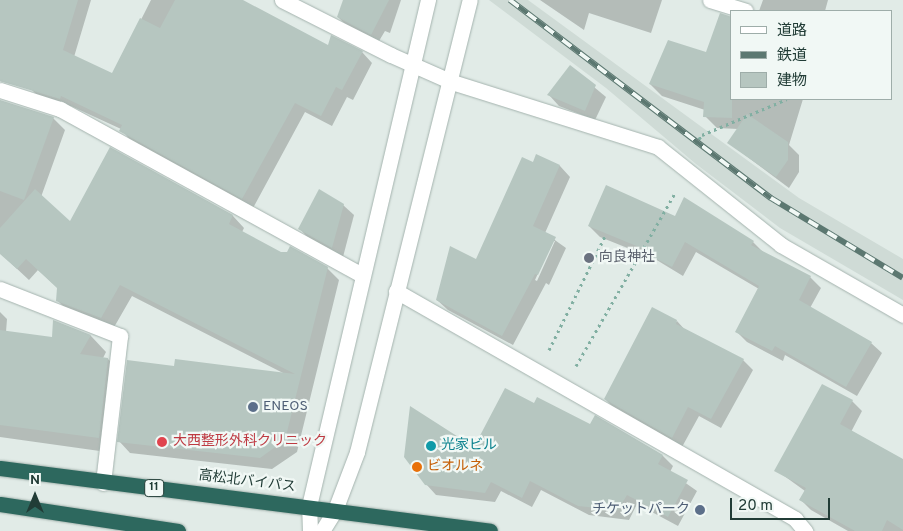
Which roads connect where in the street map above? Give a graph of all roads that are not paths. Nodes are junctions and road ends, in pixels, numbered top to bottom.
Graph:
1 (282, 0) edge
2 (428, 0) edge
3 (470, 0) edge
4 (710, 0) edge
5 (742, 10) edge
6 (413, 64) junction
7 (452, 82) junction
8 (0, 90) edge
9 (362, 275) junction
10 (0, 289) edge
11 (396, 291) junction
12 (903, 315) edge
13 (0, 468) edge
14 (103, 483) junction
15 (0, 504) edge
16 (309, 506) junction
17 (335, 510) junction
18 (178, 531) edge
19 (310, 531) edge
20 (322, 531) edge
21 (490, 531) edge
22 (805, 531) edge

1 - 6 street
2 - 6 street
3 - 7 street
4 - 5 street
6 - 7 street
6 - 9 street
7 - 11 street
7 - 12 street
8 - 9 street
9 - 16 street
10 - 14 street
11 - 17 street
11 - 22 street
13 - 14 highway, 高松北バイパス / 11
14 - 16 highway, 高松北バイパス / 11
15 - 18 highway
16 - 17 highway, 高松北バイパス / 11
16 - 19 street
17 - 20 street
17 - 21 highway, 高松北バイパス / 11

